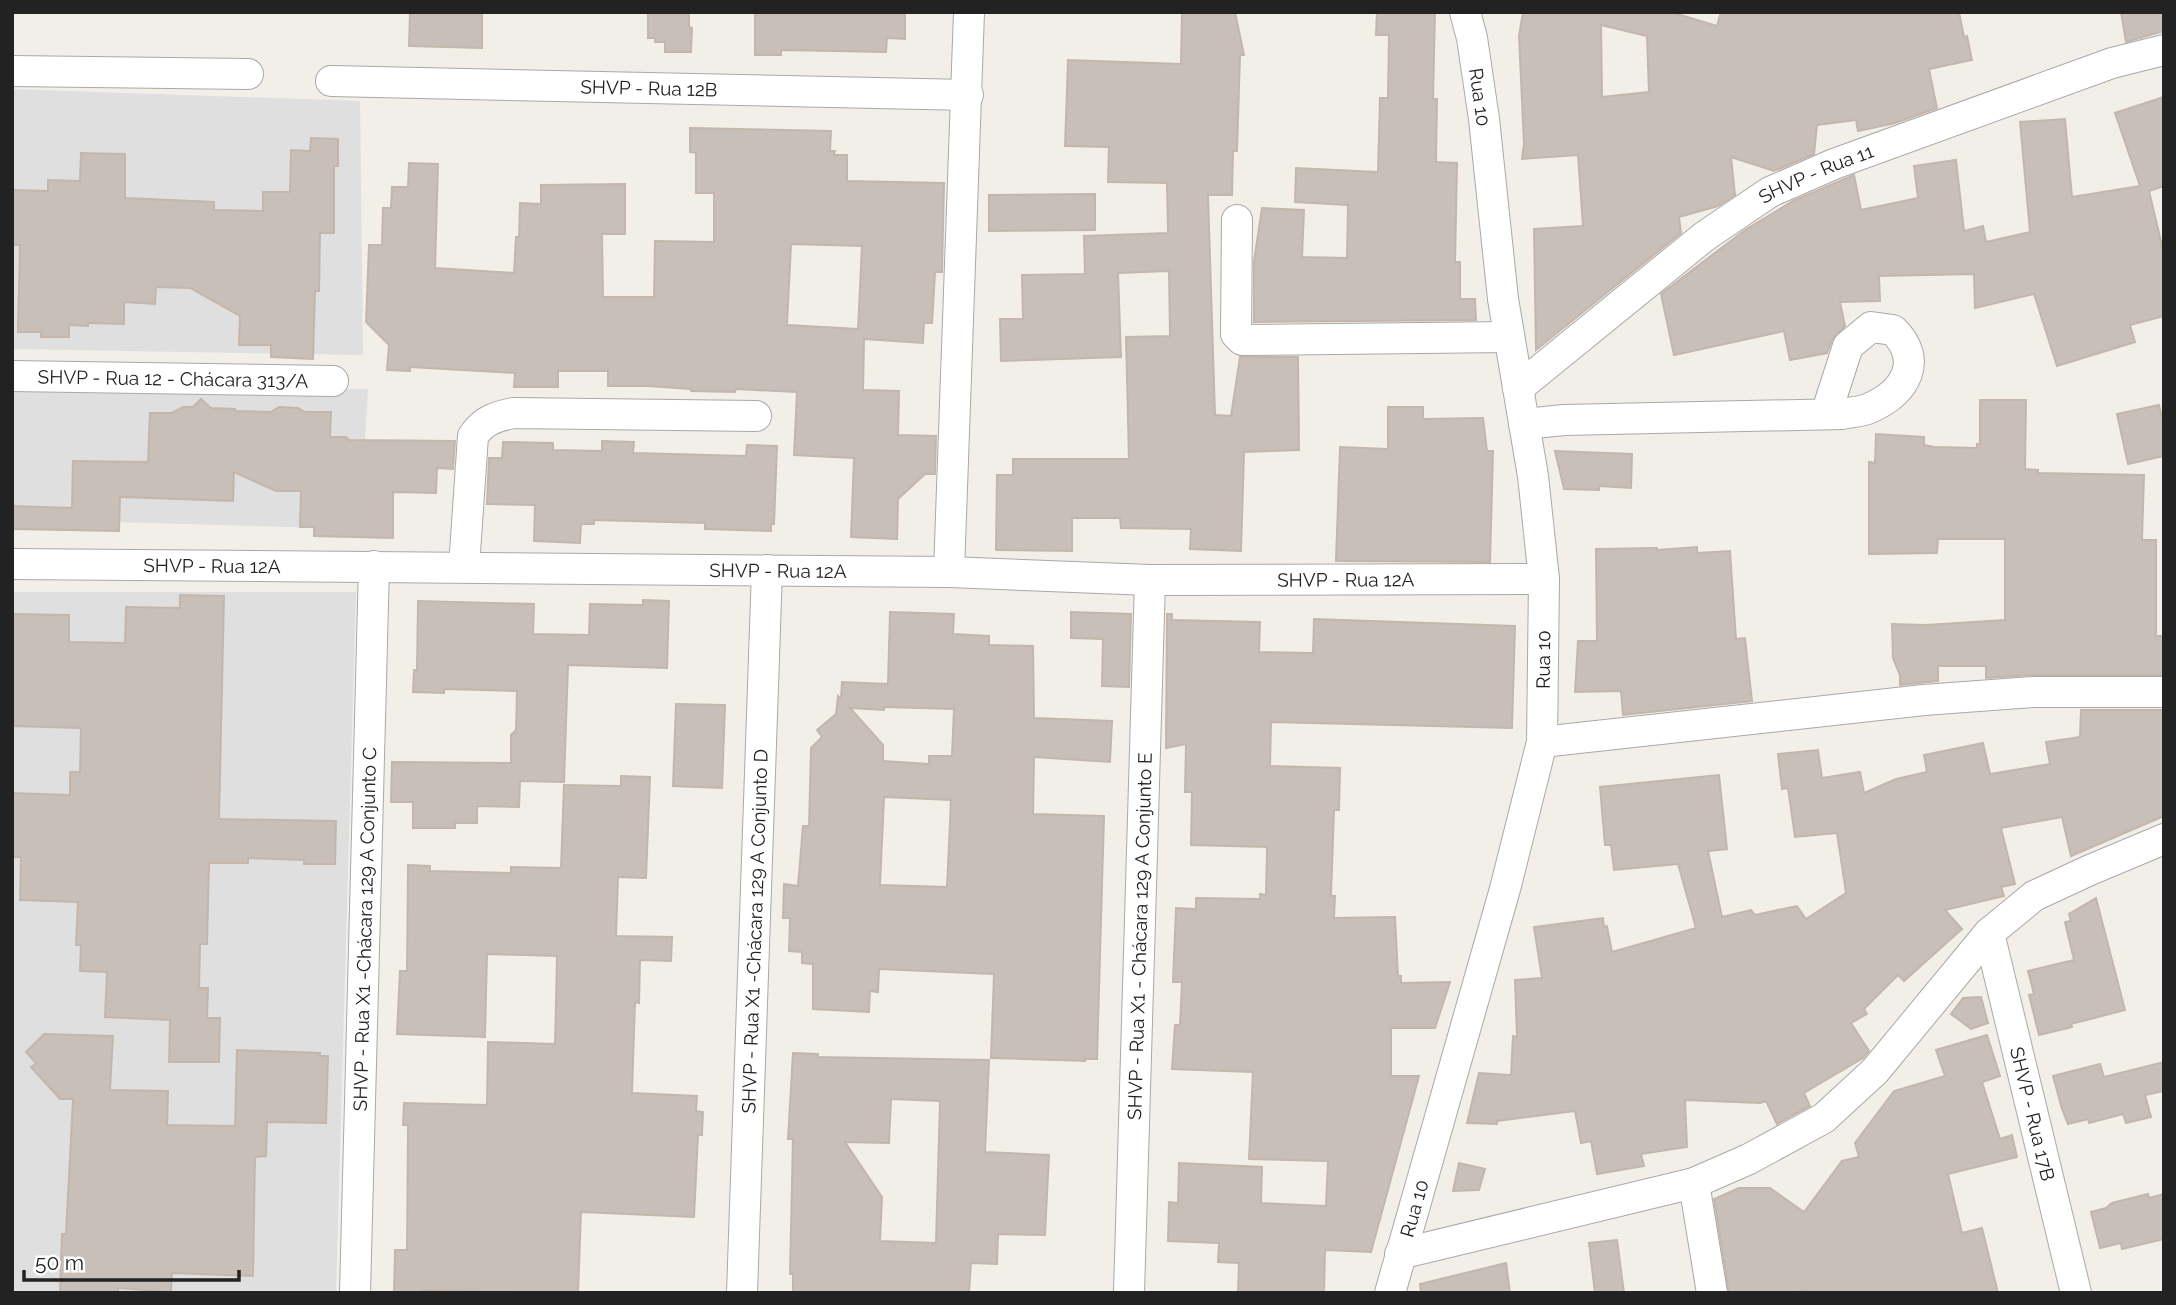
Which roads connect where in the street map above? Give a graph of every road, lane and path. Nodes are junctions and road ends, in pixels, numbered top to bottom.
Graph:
1 (969, 12) edge
2 (1473, 21) edge
3 (2164, 50) edge
4 (12, 71) edge
5 (248, 74) dead end
6 (331, 81) dead end
7 (968, 95) junction
8 (1237, 220) dead end
9 (1509, 337) junction
10 (12, 376) edge
11 (333, 382) dead end
12 (1518, 388) junction
13 (1826, 414) dead end
14 (756, 416) dead end
15 (1524, 424) junction
16 (12, 564) edge
17 (374, 566) junction
18 (464, 567) junction
19 (768, 570) junction
20 (949, 572) junction
21 (1544, 579) junction
22 (1150, 580) junction
23 (2164, 692) edge
24 (1542, 742) junction
25 (2164, 839) edge
26 (1989, 933) junction
27 (1693, 1183) junction
28 (1400, 1254) junction
29 (355, 1293) edge
30 (742, 1293) edge
31 (1129, 1293) edge
32 (1390, 1293) edge
33 (1712, 1293) edge
34 (2076, 1293) edge

1 - 7 street
2 - 9 street, Rua 10
3 - 12 street, SHVP - Rua 11
4 - 5 street
6 - 7 street, SHVP - Rua 12B
7 - 20 street
8 - 9 street
9 - 12 street, Rua 10
10 - 11 street, SHVP - Rua 12 - Chácara 313/A
12 - 15 street, Rua 10
13 - 15 street
14 - 18 street
15 - 21 street, Rua 10
16 - 17 street, SHVP - Rua 12A
17 - 18 street, SHVP - Rua 12A
17 - 29 street, SHVP - Rua X1 -Chácara 129 A Conjunto C
18 - 19 street, SHVP - Rua 12A
19 - 20 street, SHVP - Rua 12A
19 - 30 street, SHVP - Rua X1 -Chácara 129 A Conjunto D
20 - 22 street, SHVP - Rua 12A
21 - 22 street, SHVP - Rua 12A
21 - 24 street, Rua 10
22 - 31 street, SHVP - Rua X1 - Chácara 129 A Conjunto E
23 - 24 street
24 - 28 street, Rua 10
25 - 26 street
26 - 27 street
26 - 34 street, SHVP - Rua 17B
27 - 28 street
27 - 33 street
28 - 32 street, Rua 10

